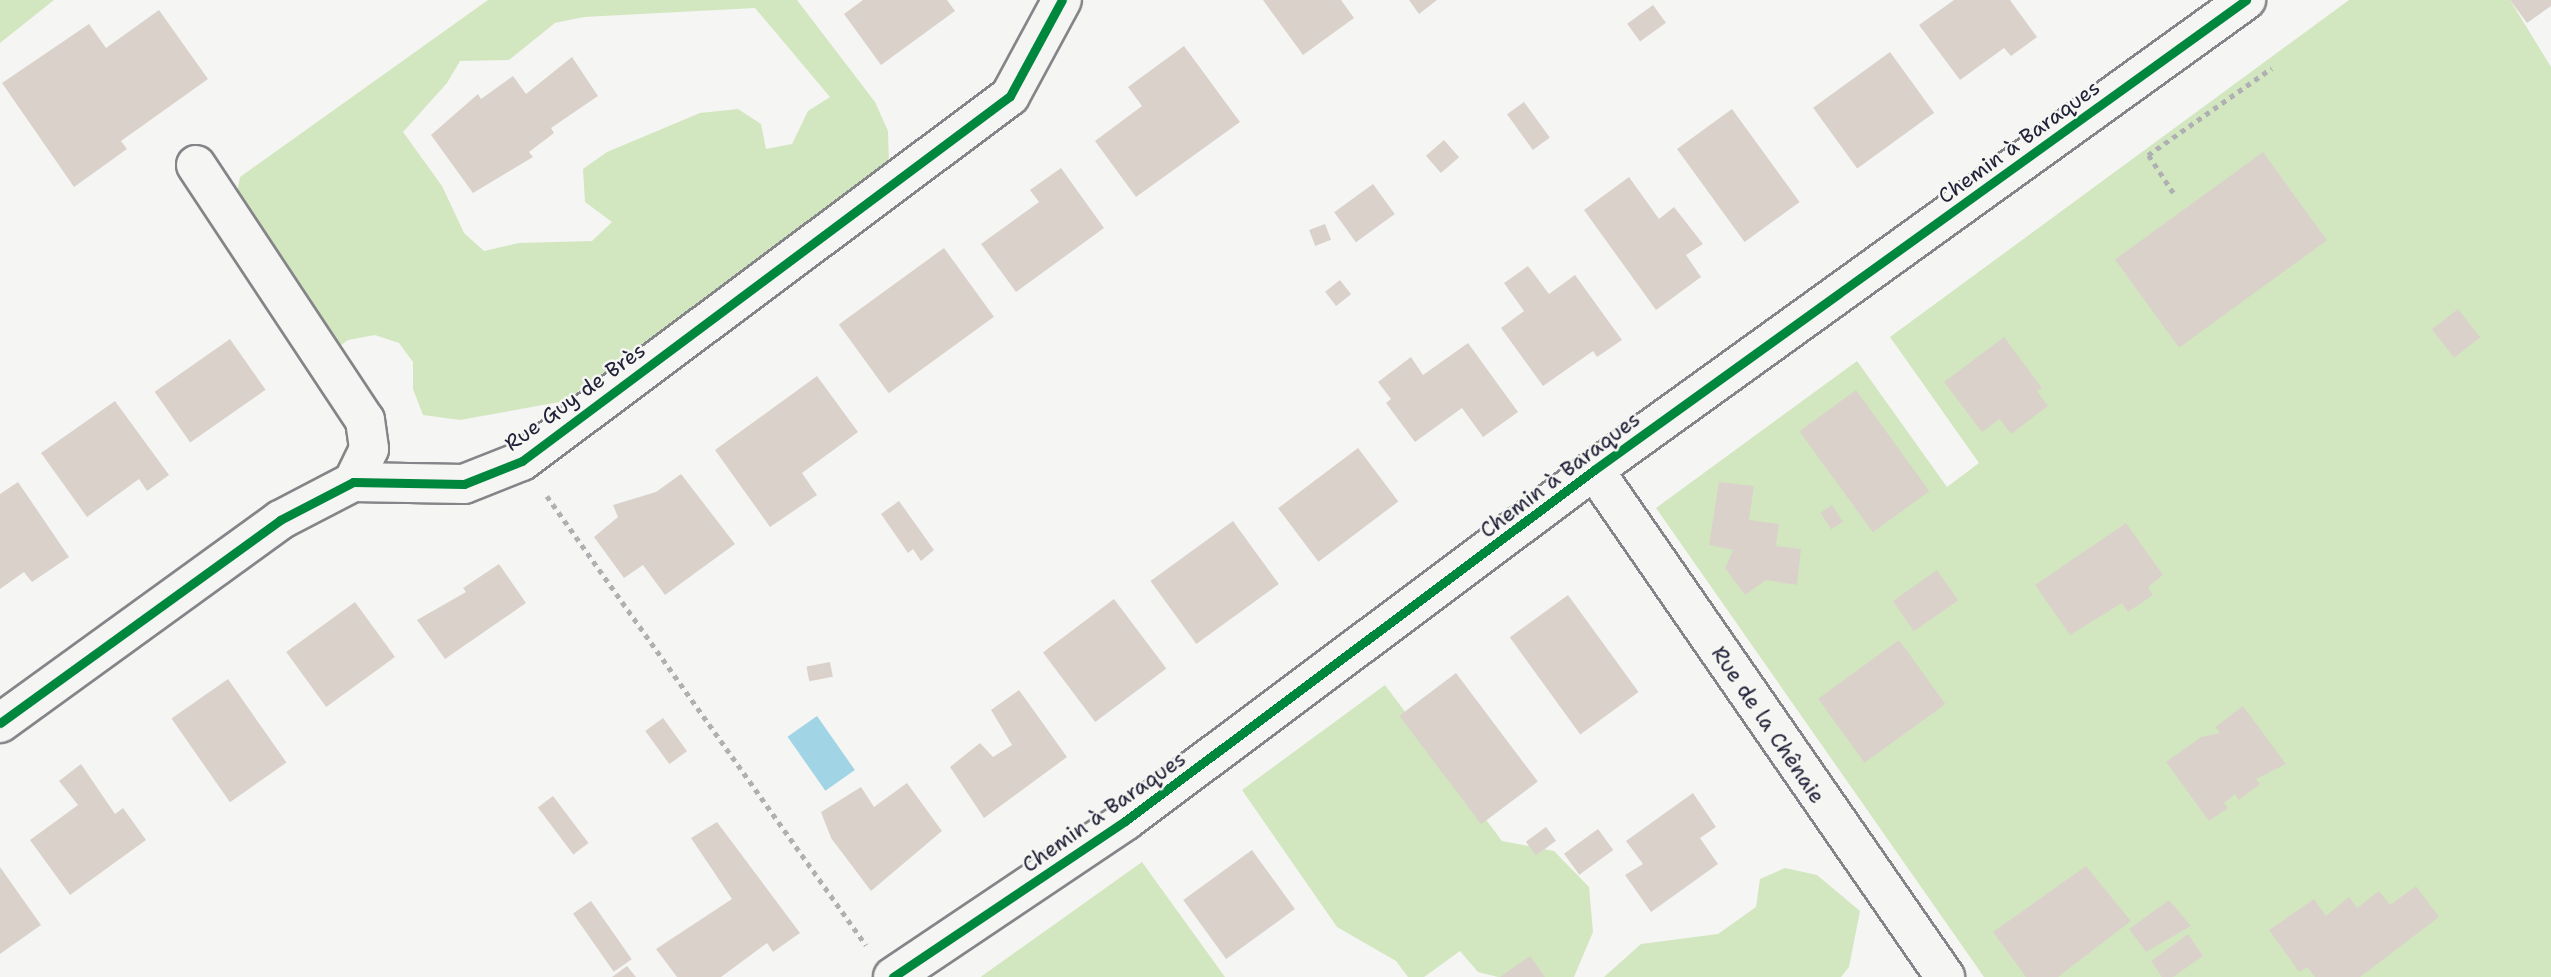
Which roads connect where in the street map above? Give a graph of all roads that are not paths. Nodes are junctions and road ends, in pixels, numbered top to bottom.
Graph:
1 (1062, 0) edge
2 (2246, 0) edge
3 (196, 165) dead end
4 (1594, 470) junction
5 (354, 482) junction
6 (0, 723) edge
7 (883, 966) edge
8 (1945, 977) edge

1 - 5 street, Rue Guy de Brès
2 - 4 street, Chemin à Baraques
3 - 5 street
4 - 7 street, Chemin à Baraques
4 - 8 street, Rue de la Chênaie
5 - 6 street, Rue Guy de Brès

